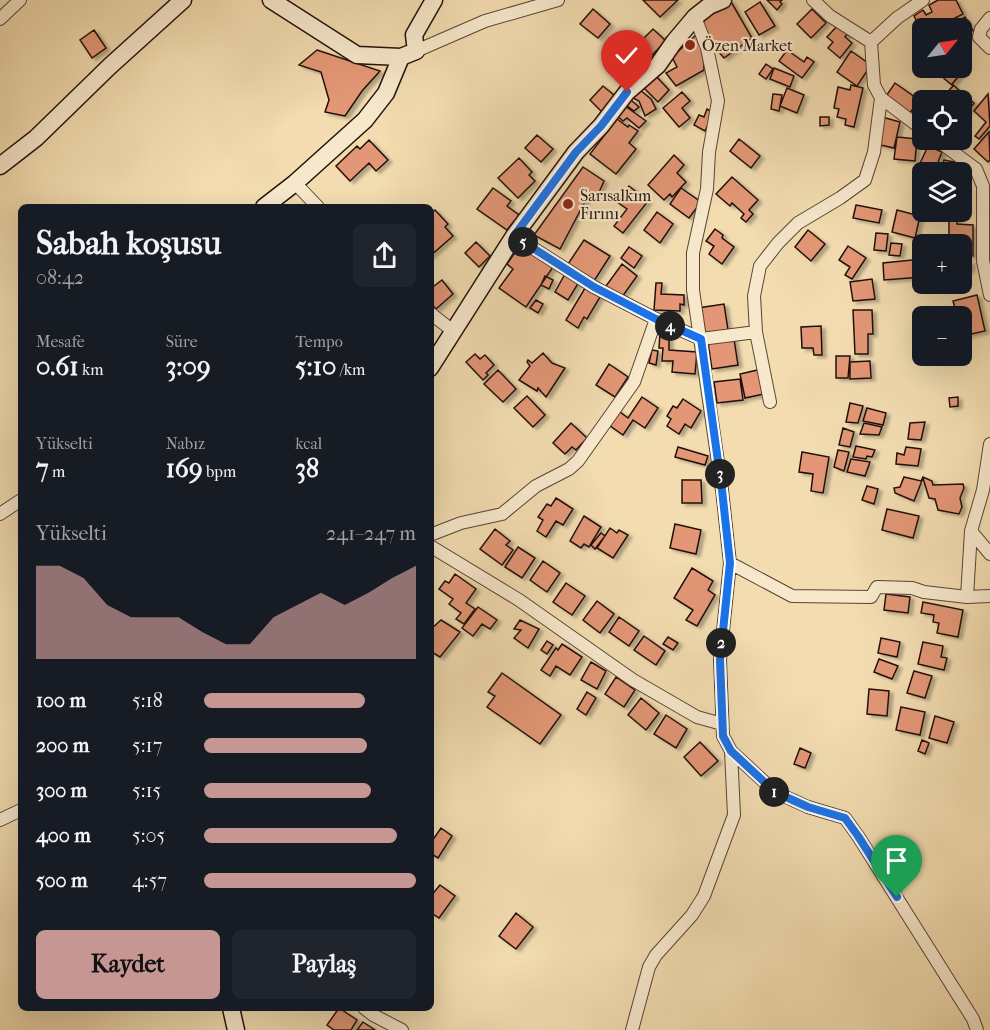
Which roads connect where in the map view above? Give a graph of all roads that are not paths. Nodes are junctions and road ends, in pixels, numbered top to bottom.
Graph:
1 (20, 0) edge
2 (183, 0) edge
3 (271, 0) edge
4 (434, 0) edge
5 (558, 0) edge
6 (813, 0) edge
7 (923, 0) edge
8 (713, 2) edge
9 (695, 17) junction
10 (990, 18) edge
11 (0, 19) edge
12 (871, 42) junction
13 (990, 48) edge
14 (409, 54) junction
15 (881, 98) junction
16 (912, 121) edge
17 (950, 150) edge
18 (0, 166) edge
19 (295, 183) junction
20 (268, 204) edge
21 (315, 204) edge
22 (514, 236) junction
23 (990, 295) edge
24 (434, 316) edge
25 (656, 319) junction
26 (453, 332) junction
27 (756, 332) junction
28 (701, 339) junction
29 (434, 362) edge
30 (770, 402) dead end
31 (990, 444) edge
32 (18, 502) edge
33 (0, 514) edge
34 (971, 531) junction
35 (434, 533) edge
36 (434, 548) edge
37 (990, 554) edge
38 (730, 563) junction
39 (990, 596) edge
40 (967, 597) junction
41 (722, 724) junction
42 (731, 751) junction
43 (18, 811) edge
44 (0, 820) edge
45 (232, 1011) edge
46 (368, 1011) edge
47 (236, 1030) edge
48 (402, 1030) edge
49 (632, 1030) edge
50 (977, 1030) edge

1 - 11 street
2 - 18 street
3 - 14 street
4 - 14 street
5 - 14 street
6 - 12 street
7 - 12 street
8 - 9 street
9 - 22 street
9 - 28 street
10 - 13 street
12 - 15 street
14 - 19 street
15 - 16 street
15 - 27 street
17 - 23 street
19 - 20 street
19 - 21 street
22 - 25 street
22 - 26 street
24 - 26 street
25 - 28 street
25 - 35 street
26 - 29 street
27 - 28 street
27 - 30 street
28 - 38 street
31 - 34 street
32 - 33 street
34 - 37 street
34 - 40 street
36 - 41 street
38 - 40 street
38 - 41 street
39 - 40 street
41 - 42 street
42 - 49 street
42 - 50 street
43 - 44 street
45 - 47 street
46 - 48 street

